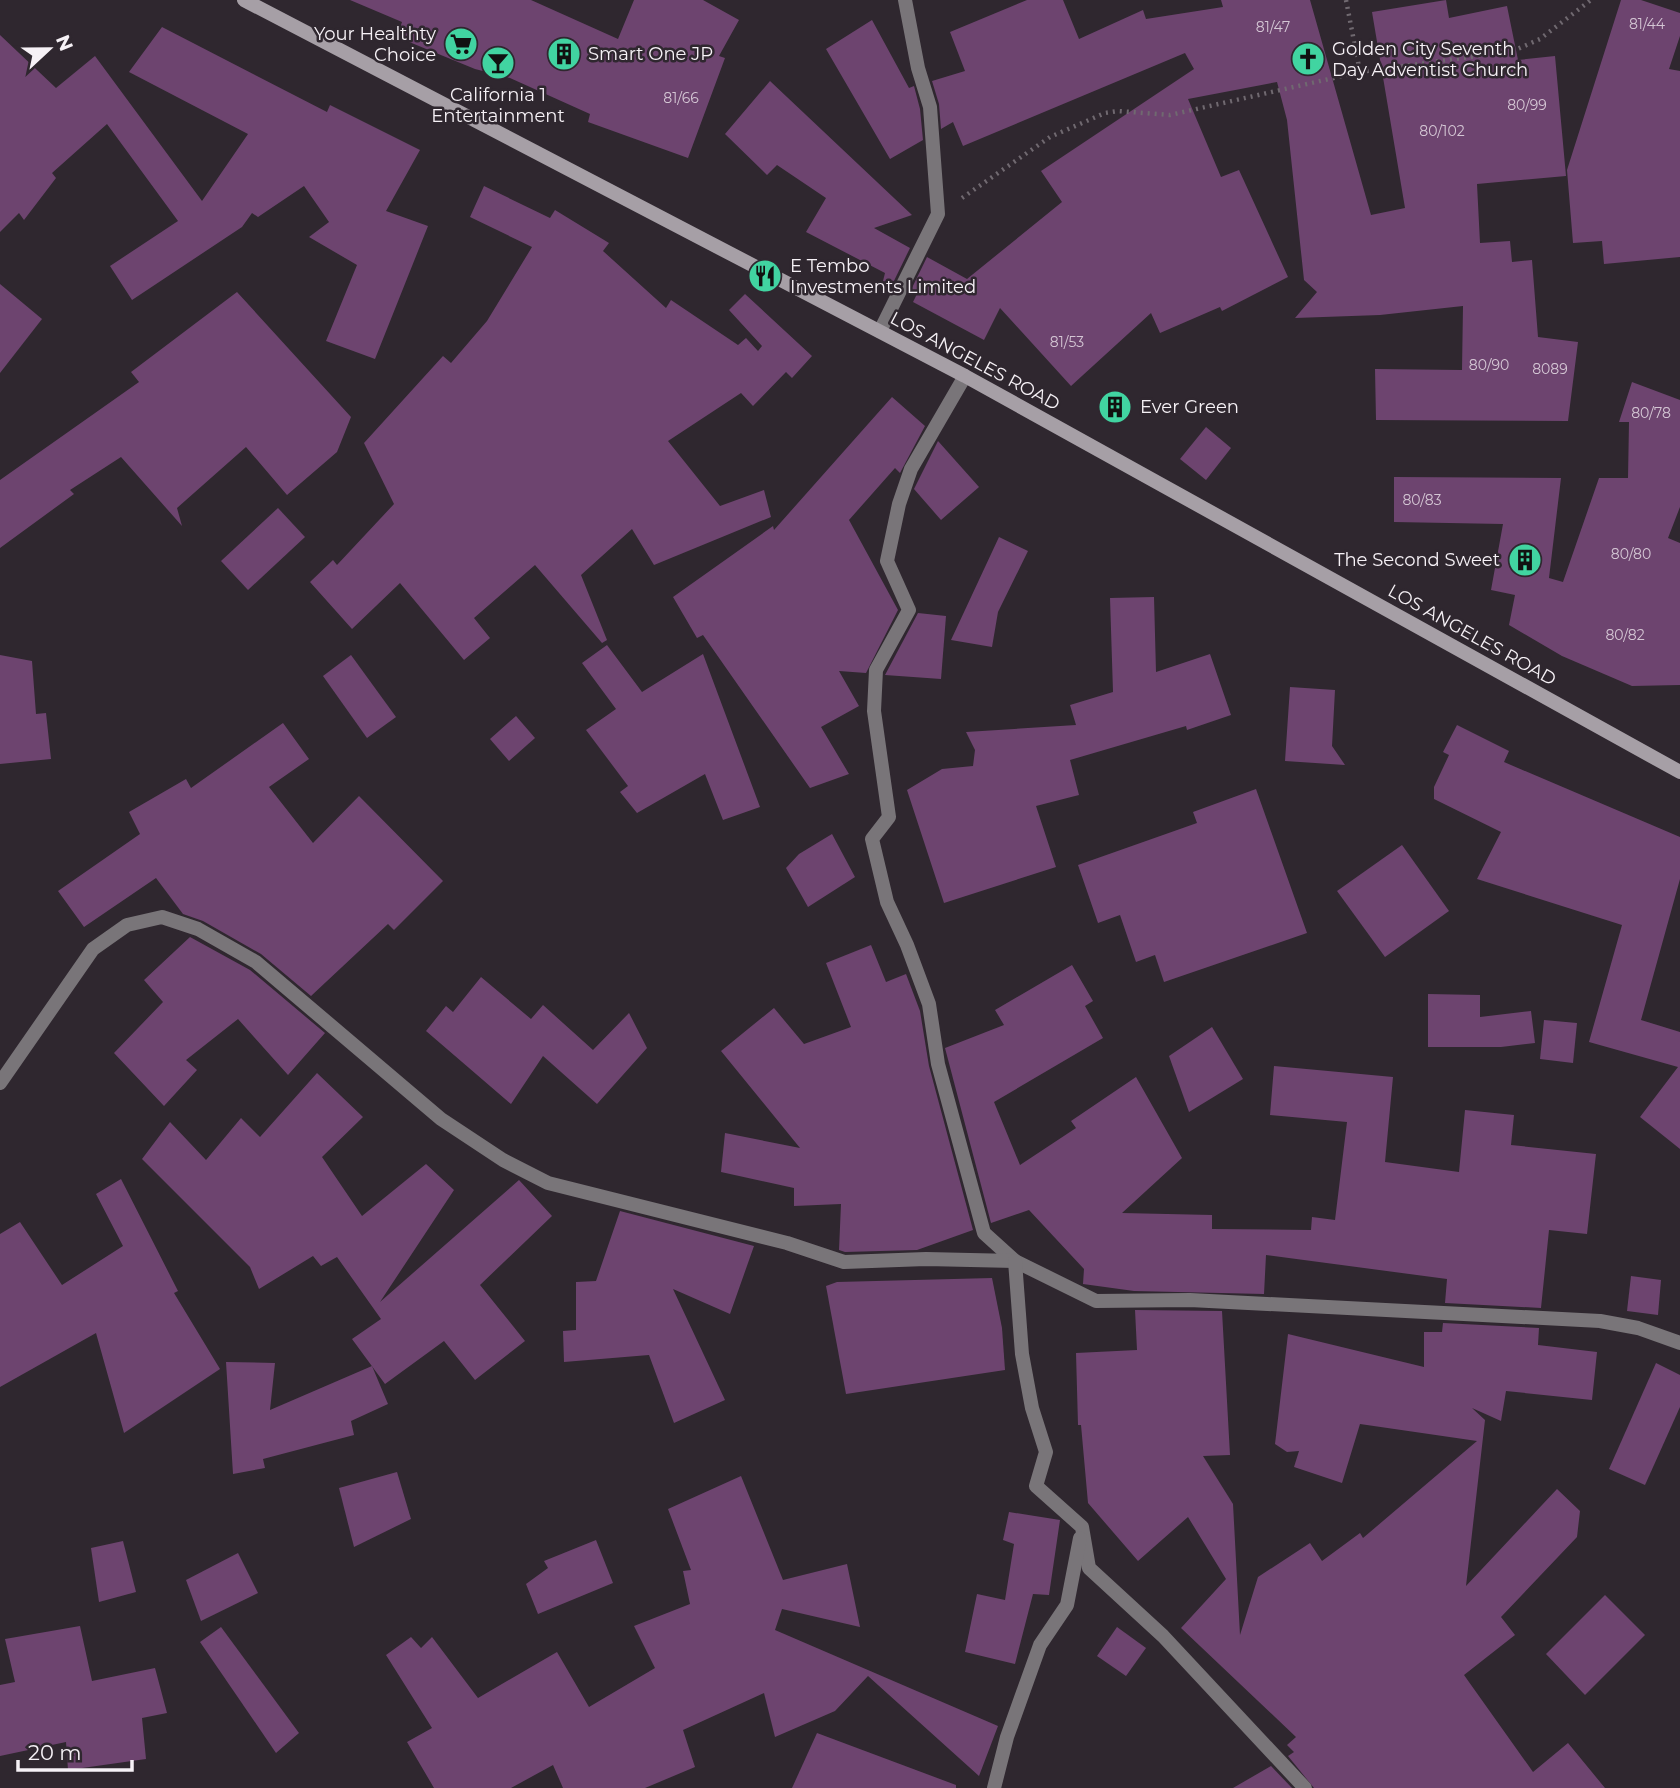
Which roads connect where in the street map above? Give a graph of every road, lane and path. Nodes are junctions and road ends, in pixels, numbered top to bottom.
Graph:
1 (244, 0) edge
2 (905, 0) edge
3 (1346, 0) edge
4 (1591, 0) edge
5 (1360, 72) junction
6 (938, 214) junction
7 (880, 331) junction
8 (965, 376) junction
9 (1680, 772) edge
10 (0, 1083) edge
11 (1015, 1261) junction
12 (1680, 1343) edge
13 (1082, 1527) junction
14 (994, 1788) edge
15 (1305, 1788) edge

1 - 7 main road, LOS ANGELES ROAD
2 - 6 street
3 - 5 path
4 - 5 path
5 - 6 path
6 - 7 street
7 - 8 main road, LOS ANGELES ROAD
8 - 9 main road, LOS ANGELES ROAD
8 - 11 street
10 - 11 street
11 - 12 street
11 - 13 street
13 - 14 street
13 - 15 street

